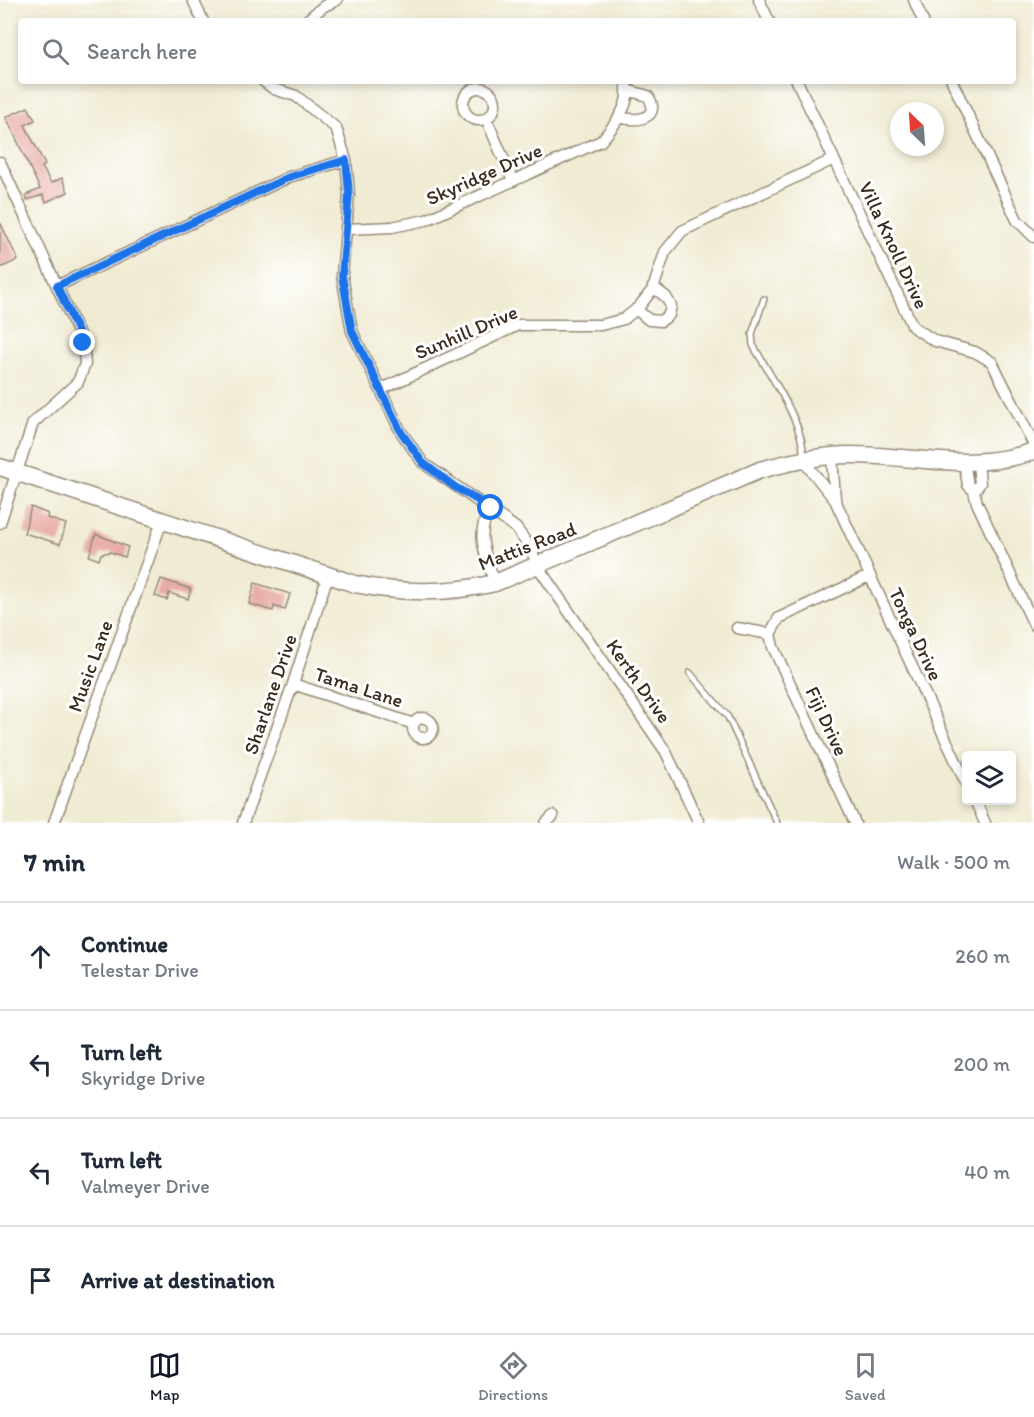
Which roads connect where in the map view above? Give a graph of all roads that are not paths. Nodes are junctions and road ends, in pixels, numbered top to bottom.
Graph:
1 (193, 0) edge
2 (337, 0) edge
3 (759, 0) edge
4 (914, 0) edge
5 (202, 18) edge
6 (310, 18) edge
7 (768, 18) edge
8 (923, 18) edge
9 (267, 84) edge
10 (798, 84) edge
11 (953, 84) edge
12 (626, 86) edge
13 (620, 117) junction
14 (486, 118) dead end
15 (834, 159) junction
16 (346, 160) junction
17 (0, 162) edge
18 (513, 181) junction
19 (347, 229) junction
20 (1034, 237) edge
21 (57, 286) junction
22 (653, 287) junction
23 (764, 299) dead end
24 (636, 309) junction
25 (382, 389) junction
26 (1034, 445) edge
27 (1034, 451) edge
28 (832, 456) junction
29 (802, 459) junction
30 (971, 462) junction
31 (0, 467) edge
32 (17, 473) junction
33 (835, 500) junction
34 (491, 508) junction
35 (162, 521) junction
36 (0, 523) edge
37 (538, 567) junction
38 (328, 575) junction
39 (869, 576) junction
40 (495, 583) junction
41 (1031, 612) edge
42 (1034, 625) edge
43 (737, 628) dead end
44 (770, 634) junction
45 (690, 673) dead end
46 (294, 684) junction
47 (414, 724) dead end
48 (962, 774) edge
49 (977, 805) edge
50 (54, 823) edge
51 (243, 823) edge
52 (699, 823) edge
53 (777, 823) edge
54 (855, 823) edge
55 (985, 823) edge

1 - 5 street
2 - 6 street
3 - 7 street
4 - 8 street
9 - 16 street, Kerth Drive
10 - 15 street, Villa Knoll Drive
11 - 20 street
12 - 13 street, Skyridge Drive
12 - 13 street, Skyridge Drive
13 - 18 street, Skyridge Drive
14 - 18 street
15 - 22 street, Sunhill Drive
15 - 26 street, Villa Knoll Drive
16 - 19 street, Kerth Drive
16 - 21 street
17 - 21 street
18 - 19 street, Skyridge Drive
19 - 25 street, Kerth Drive
21 - 32 street
22 - 24 street, Sunhill Drive
22 - 24 street
23 - 29 lane
24 - 25 street, Sunhill Drive
25 - 34 street, Kerth Drive
27 - 30 main road, Mattis Road
28 - 29 main road, Mattis Road
28 - 30 main road, Mattis Road
28 - 33 street, Tonga Drive
29 - 33 street, Tonga Drive
29 - 37 main road, Mattis Road
30 - 41 street
31 - 32 main road, Mattis Road
32 - 35 main road, Mattis Road
32 - 36 street
33 - 39 street, Tonga Drive
34 - 37 street, Kerth Drive
34 - 40 street
35 - 38 main road, Mattis Road
35 - 50 street, Music Lane
37 - 40 main road, Mattis Road
37 - 52 street, Kerth Drive
38 - 40 main road, Mattis Road
38 - 46 street, Sharlane Drive
39 - 44 street
39 - 48 street, Tonga Drive
41 - 42 street
43 - 44 street
44 - 54 street, Fiji Drive
45 - 53 lane
46 - 47 street, Tama Lane
46 - 51 street, Sharlane Drive
49 - 55 street

